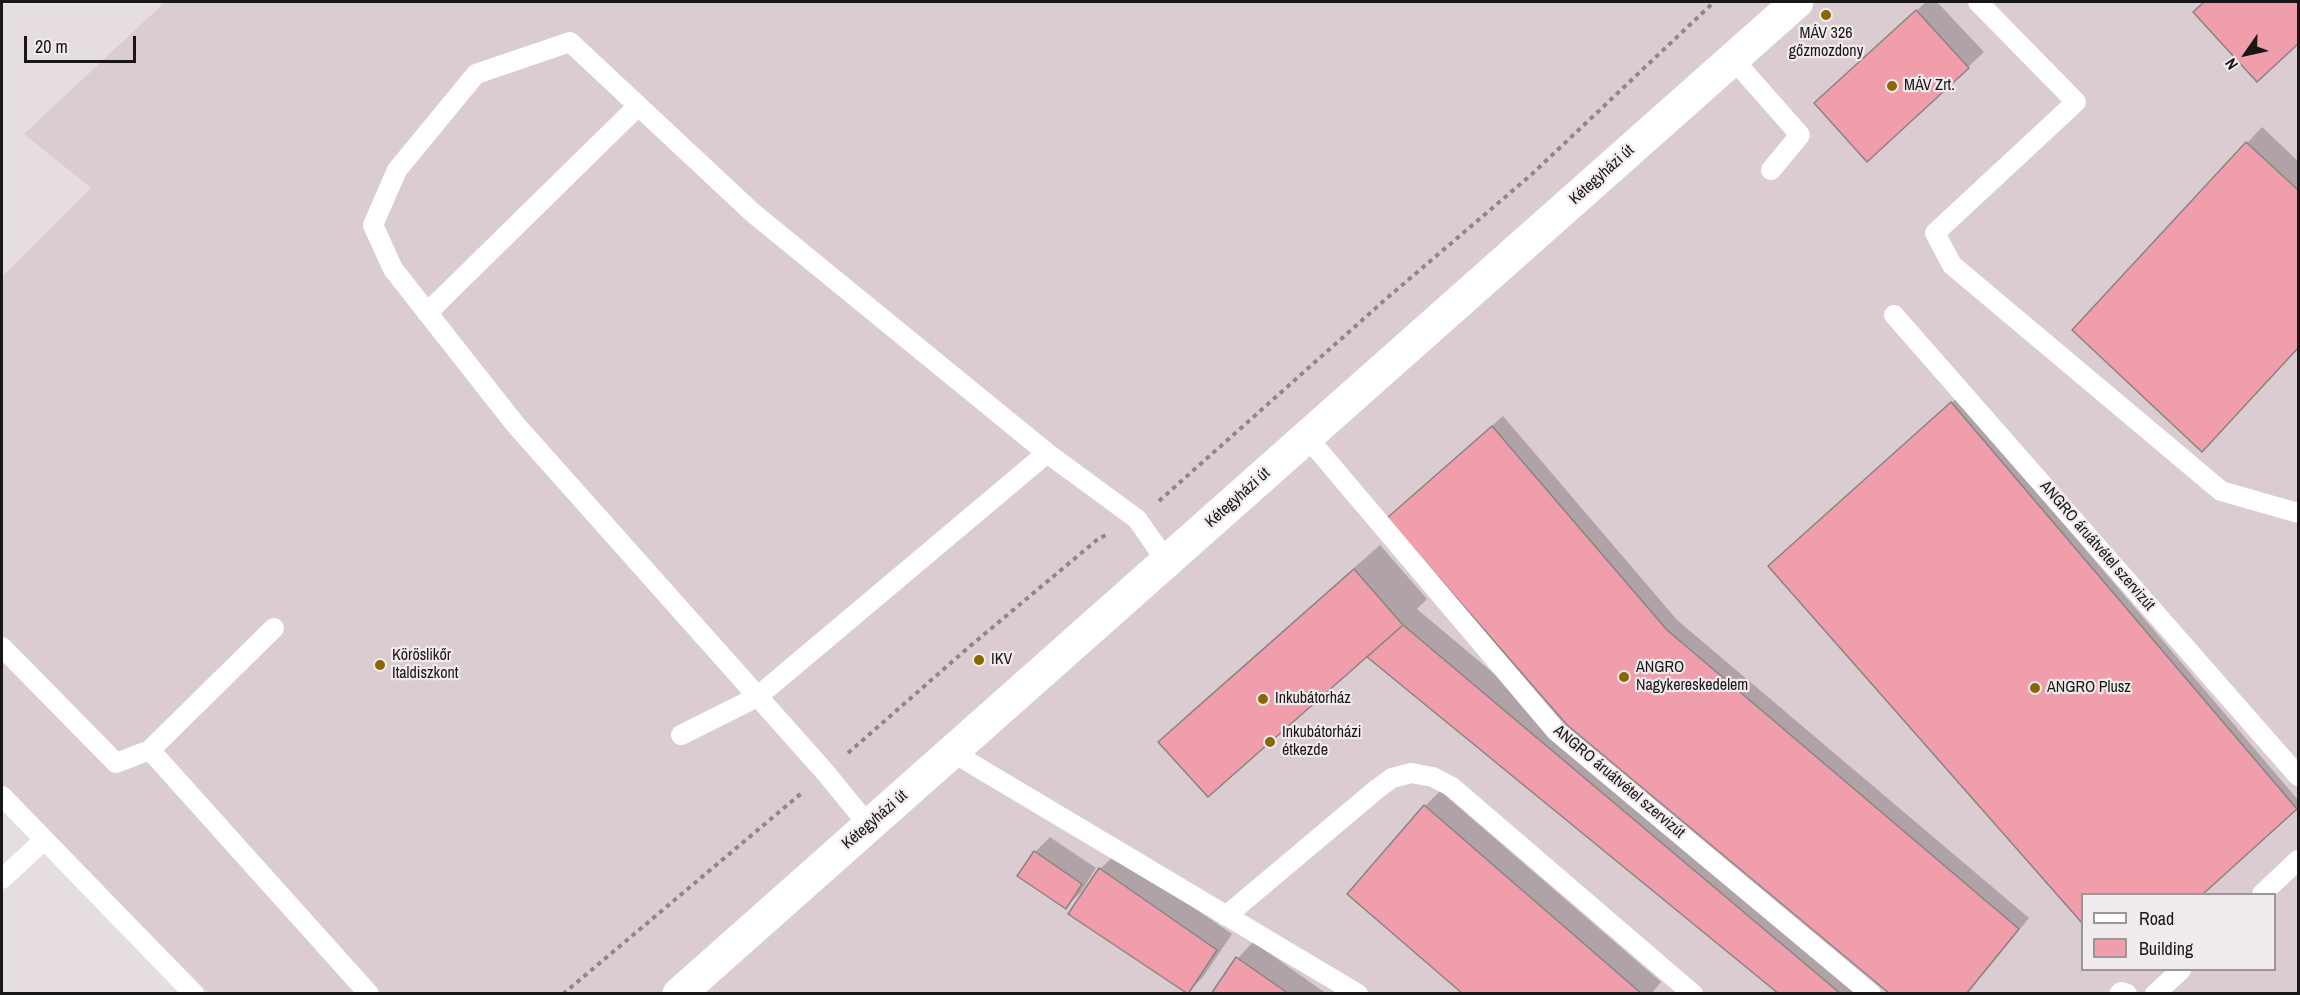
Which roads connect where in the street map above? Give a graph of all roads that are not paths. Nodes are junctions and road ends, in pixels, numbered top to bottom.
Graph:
1 (1797, 2) edge
2 (1978, 2) edge
3 (1733, 59) junction
4 (638, 106) junction
5 (1771, 170) dead end
6 (427, 313) junction
7 (1894, 315) dead end
8 (1306, 437) junction
9 (1047, 453) junction
10 (2298, 513) edge
11 (1167, 561) junction
12 (274, 628) dead end
13 (2, 647) edge
14 (757, 697) junction
15 (681, 735) dead end
16 (150, 750) junction
17 (952, 752) junction
18 (2298, 776) edge
19 (2, 796) edge
20 (869, 826) junction
21 (44, 840) junction
22 (2298, 860) edge
23 (2, 879) edge
24 (2263, 893) edge
25 (1226, 916) junction
26 (2179, 971) edge
27 (194, 993) edge
28 (369, 993) edge
29 (679, 993) edge
30 (1358, 993) edge
31 (1693, 993) edge
32 (1871, 993) edge
33 (2119, 993) edge
34 (2127, 993) edge
35 (2155, 993) edge

1 - 3 street, Kétegyházi út
2 - 10 lane
3 - 5 lane
3 - 8 street, Kétegyházi út
4 - 6 lane
4 - 6 lane
4 - 9 lane
6 - 14 lane
7 - 18 lane, ANGRO áruátvétel szervizút
8 - 11 street, Kétegyházi út
8 - 32 lane, ANGRO áruátvétel szervizút
9 - 11 lane
9 - 14 lane
11 - 17 street, Kétegyházi út
12 - 16 lane
13 - 16 lane
14 - 15 lane
14 - 20 lane
16 - 28 lane
17 - 20 street, Kétegyházi út
17 - 25 lane
19 - 21 lane
20 - 29 street, Kétegyházi út
21 - 23 lane
21 - 27 lane
22 - 24 lane
25 - 30 lane
25 - 31 lane
26 - 35 lane
33 - 34 lane

